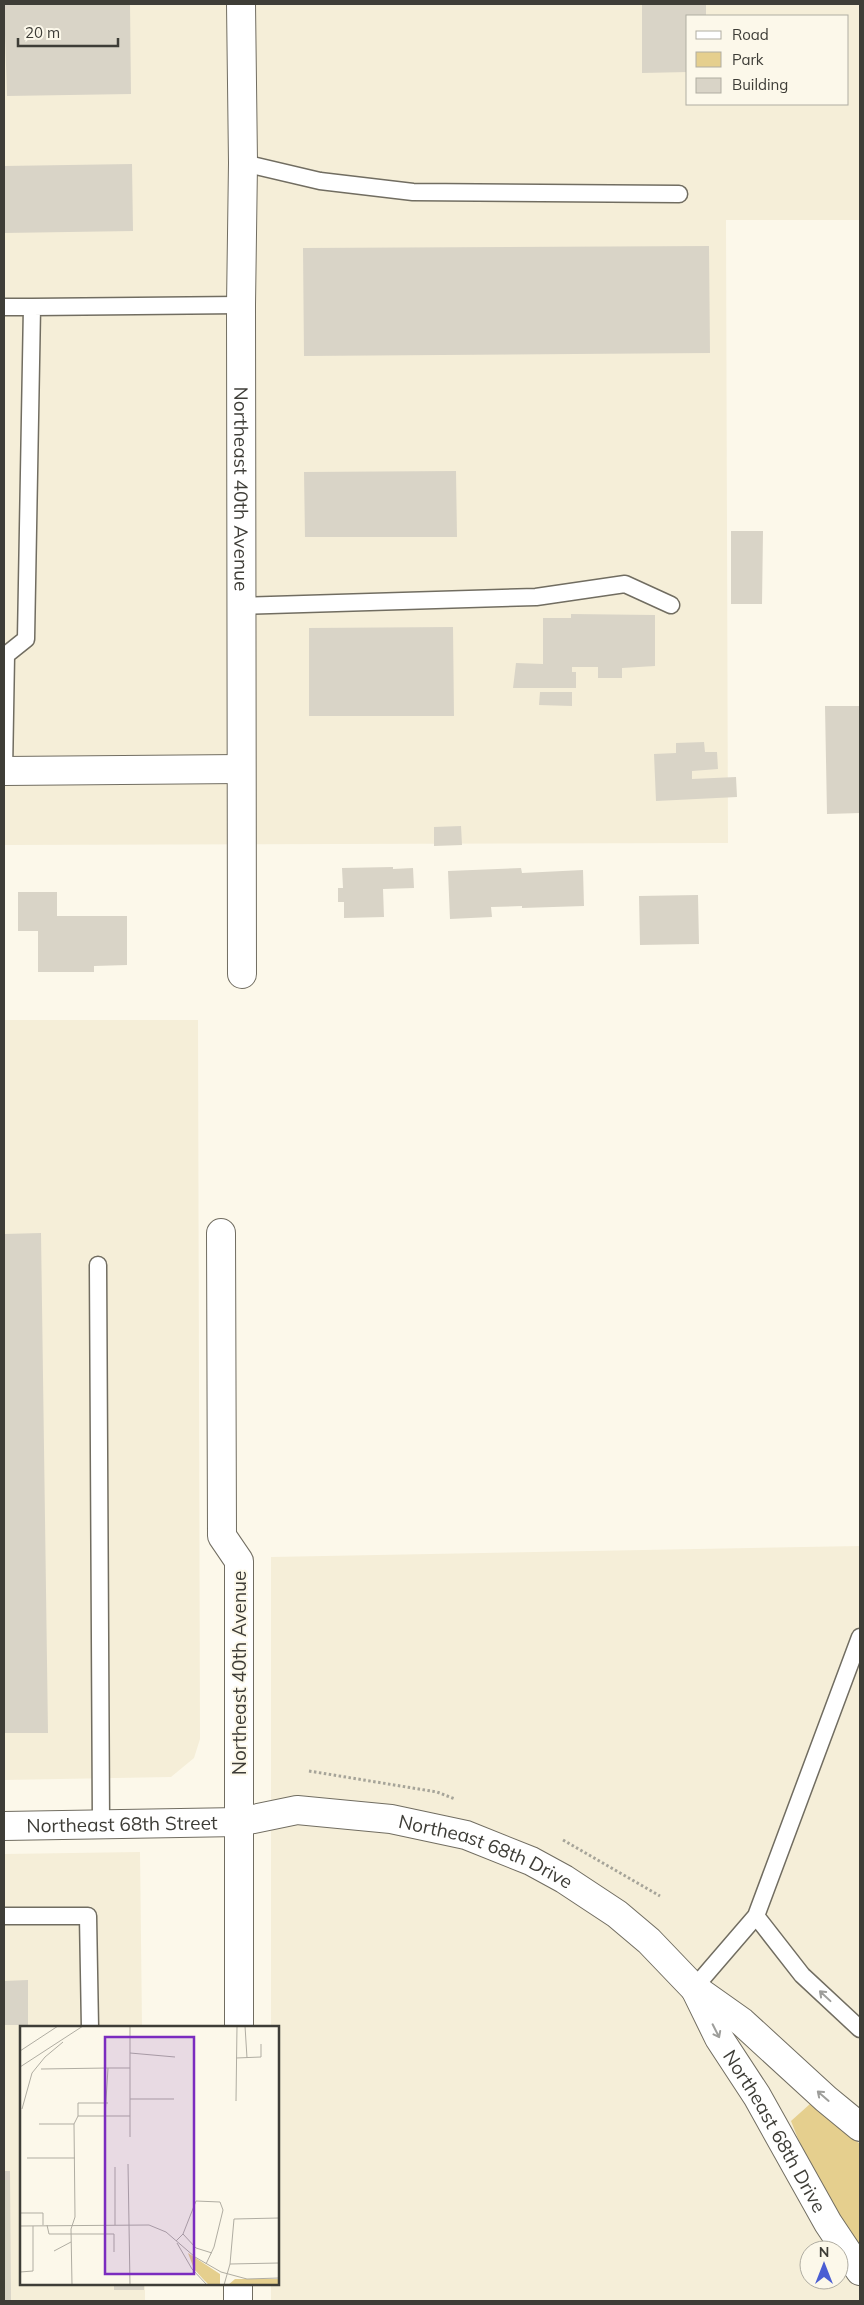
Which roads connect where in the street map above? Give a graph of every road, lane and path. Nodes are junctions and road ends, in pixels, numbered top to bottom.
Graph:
1 (241, 4) edge
2 (243, 163) junction
3 (679, 194) dead end
4 (241, 305) junction
5 (4, 307) edge
6 (32, 307) junction
7 (671, 605) dead end
8 (241, 606) junction
9 (4, 639) edge
10 (26, 639) junction
11 (241, 769) junction
12 (4, 771) edge
13 (242, 974) dead end
14 (221, 1233) dead end
15 (98, 1265) dead end
16 (860, 1637) edge
17 (239, 1822) junction
18 (101, 1824) junction
19 (4, 1826) edge
20 (4, 1916) edge
21 (756, 1916) junction
22 (694, 1988) junction
23 (90, 2026) edge
24 (239, 2026) edge
25 (860, 2029) edge
26 (860, 2127) edge
27 (860, 2271) edge
28 (238, 2285) edge
29 (238, 2301) edge

1 - 2 street, Northeast 40th Avenue
2 - 3 lane
2 - 4 street, Northeast 40th Avenue
4 - 6 lane
4 - 8 street, Northeast 40th Avenue
5 - 6 lane
6 - 10 lane
7 - 8 lane
8 - 11 street, Northeast 40th Avenue
9 - 10 lane
10 - 12 lane
11 - 12 street
11 - 13 street, Northeast 40th Avenue
14 - 17 street, Northeast 40th Avenue
15 - 18 lane
16 - 21 lane
17 - 18 street, Northeast 68th Street
17 - 22 street, Northeast 68th Drive
17 - 24 street, Northeast 40th Avenue
18 - 19 street, Northeast 68th Street
20 - 23 lane
21 - 22 lane
25 -> 21 lane
26 -> 22 street, Northeast 68th Drive
22 -> 27 street, Northeast 68th Drive
28 - 29 street

